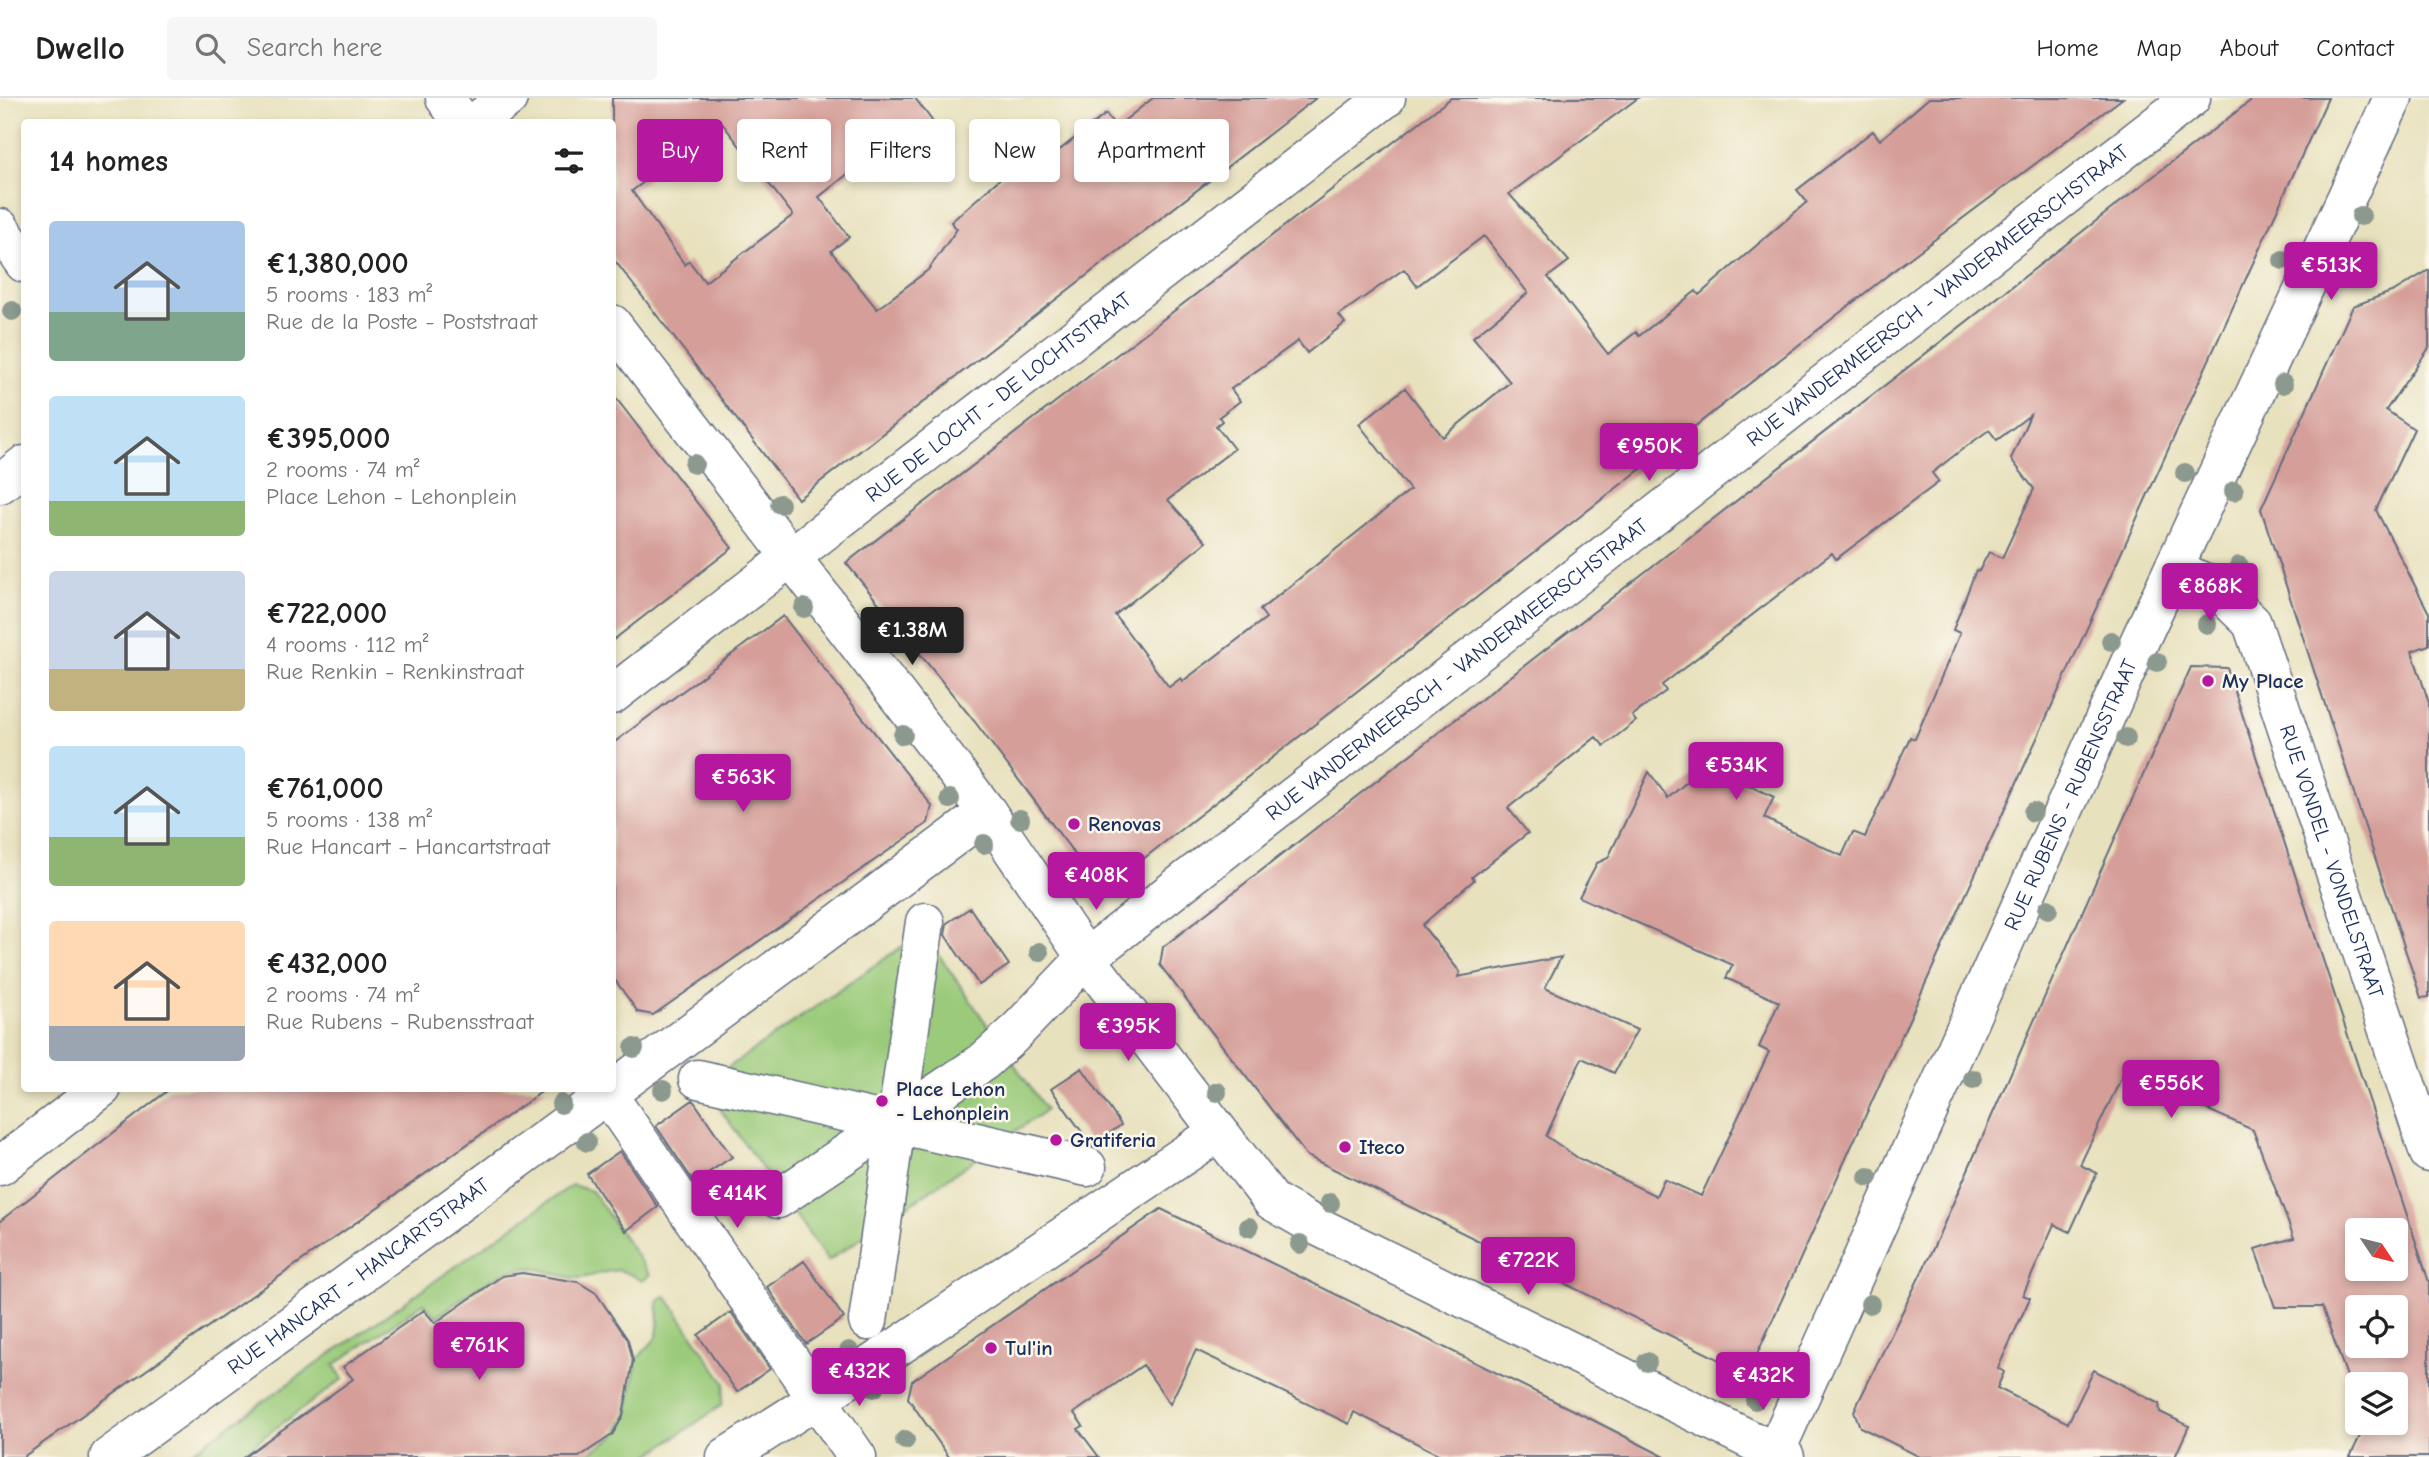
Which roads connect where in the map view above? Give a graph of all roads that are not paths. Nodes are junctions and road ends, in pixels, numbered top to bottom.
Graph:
1 (445, 98) edge
2 (508, 98) edge
3 (1386, 98) edge
4 (2191, 98) edge
5 (2393, 98) edge
6 (460, 119) edge
7 (480, 119) edge
8 (0, 228) edge
9 (21, 259) edge
10 (616, 329) edge
11 (21, 467) edge
12 (0, 484) edge
13 (790, 558) junction
14 (2174, 568) junction
15 (616, 692) edge
16 (987, 812) junction
17 (925, 922) dead end
18 (1086, 958) junction
19 (698, 1079) dead end
20 (616, 1085) edge
21 (97, 1092) edge
22 (606, 1092) edge
23 (894, 1122) junction
24 (1217, 1133) junction
25 (2429, 1153) edge
26 (0, 1166) edge
27 (1087, 1167) dead end
28 (778, 1199) dead end
29 (868, 1321) dead end
30 (816, 1398) junction
31 (1778, 1455) edge
32 (109, 1457) edge
33 (726, 1457) edge
34 (857, 1457) edge

1 - 6 street
2 - 7 street
3 - 13 street, RUE DE LOCHT - DE LOCHTSTRAAT
4 - 18 street, RUE VANDERMEERSCH - VANDERMEERSCHSTRAAT
5 - 14 street, RUE RUBENS - RUBENSSTRAAT
8 - 9 street
10 - 13 street
11 - 12 street
13 - 15 street, RUE DE LOCHT - DE LOCHTSTRAAT
13 - 16 street
14 - 25 street, RUE VONDEL - VONDELSTRAAT
14 - 31 street, RUE RUBENS - RUBENSSTRAAT
16 - 18 street
16 - 20 street
17 - 23 street
18 - 23 street, RUE VANDERMEERSCH - VANDERMEERSCHSTRAAT
18 - 24 street
19 - 23 street
21 - 26 street
22 - 30 street
22 - 32 street, RUE HANCART - HANCARTSTRAAT
23 - 27 street
23 - 28 street, RUE VANDERMEERSCH - VANDERMEERSCHSTRAAT
23 - 29 street
24 - 30 street
24 - 31 street
30 - 33 street
30 - 34 street

